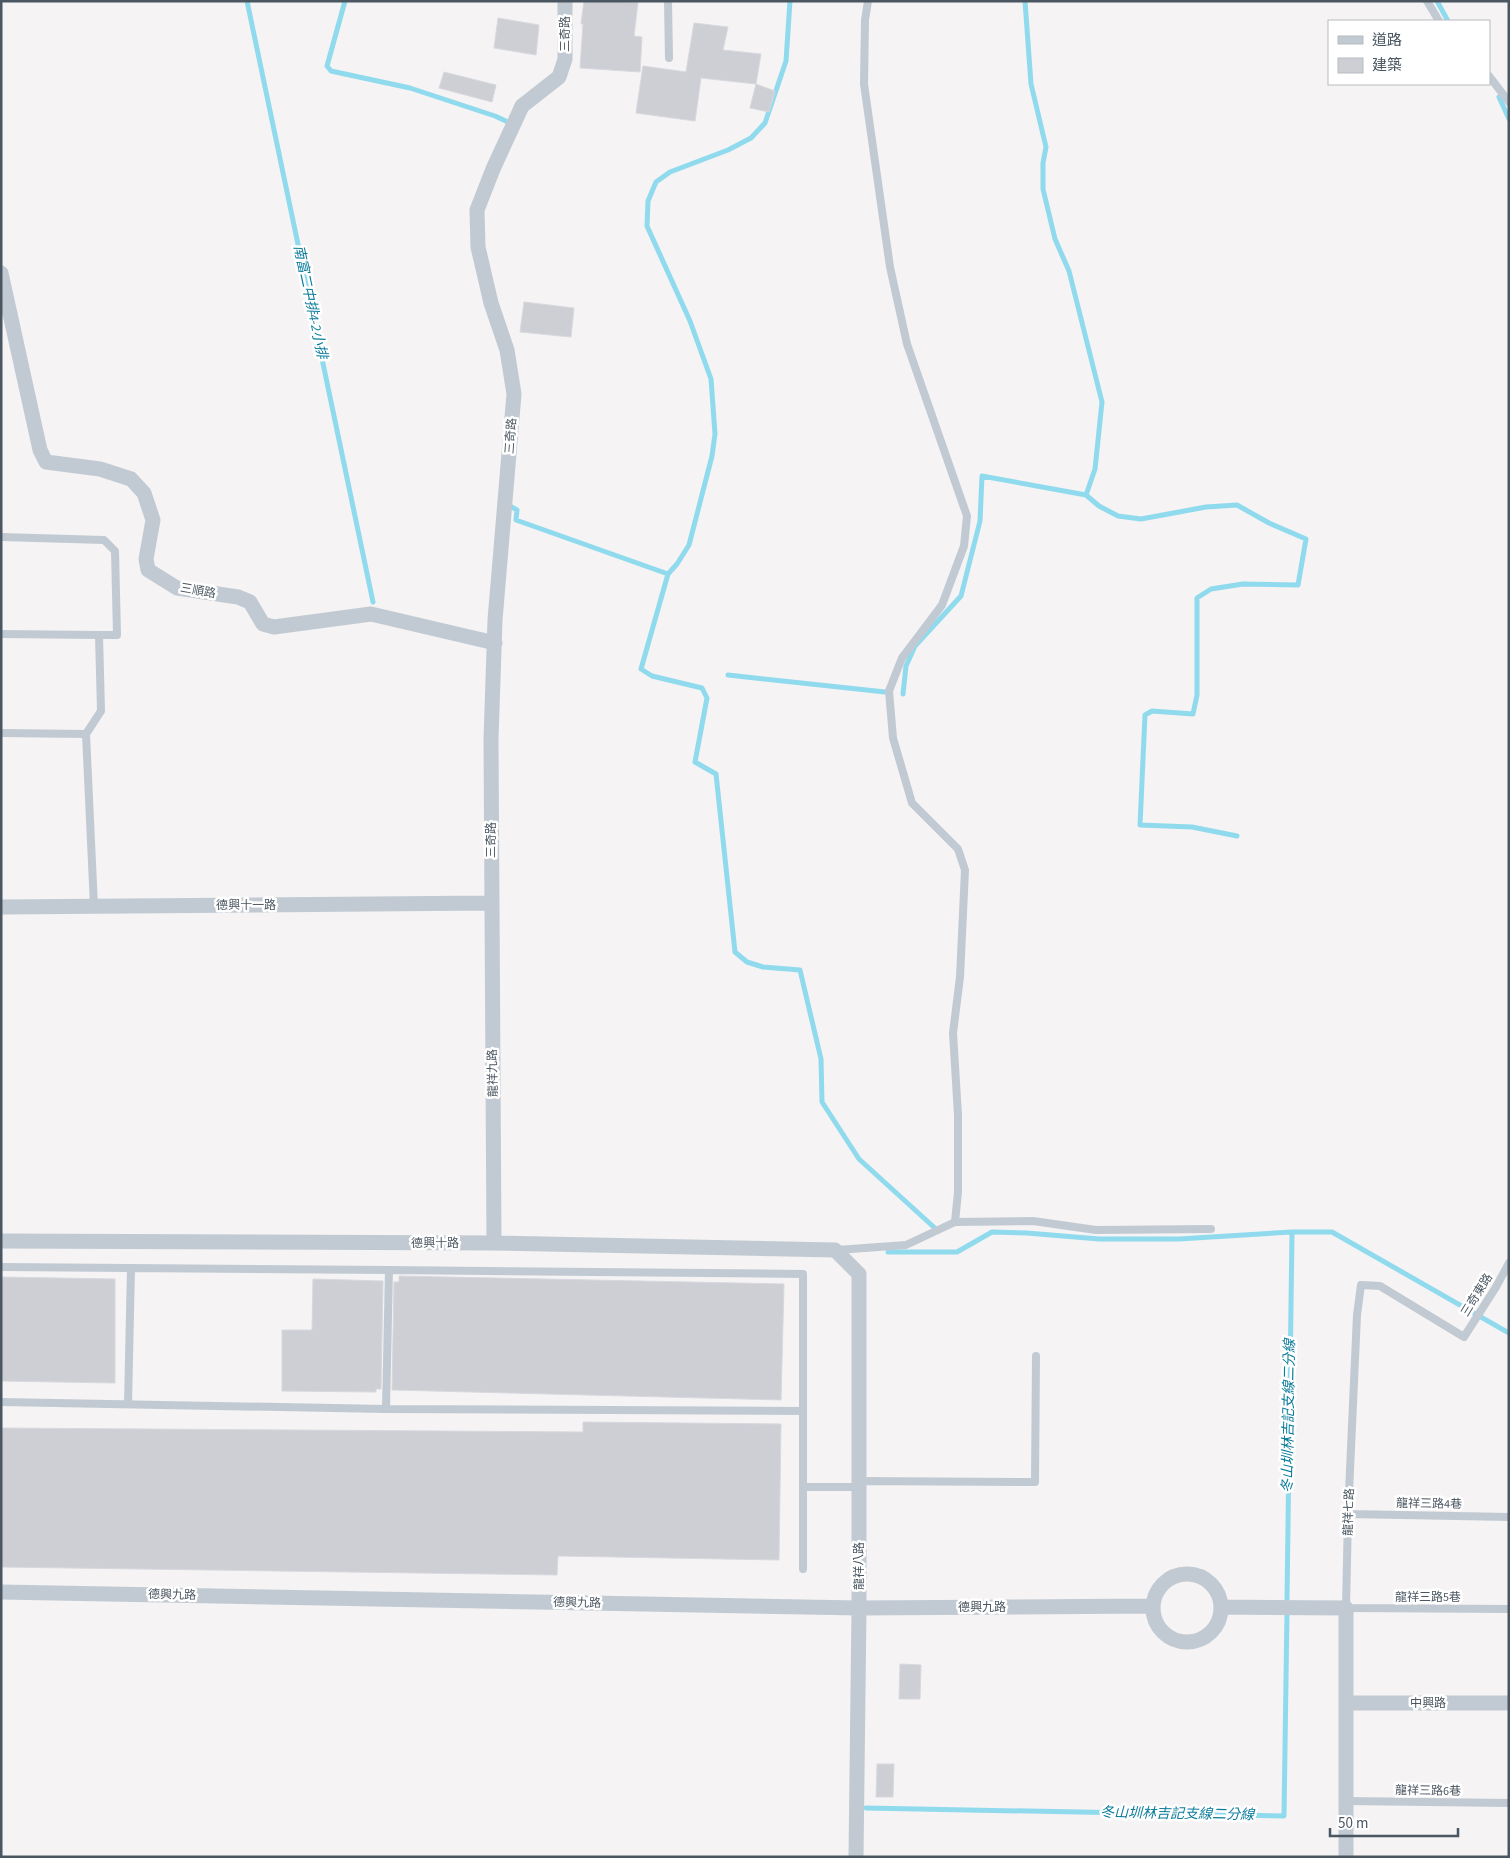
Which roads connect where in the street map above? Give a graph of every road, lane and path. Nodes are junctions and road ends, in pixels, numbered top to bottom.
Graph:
1 (565, 1) edge
2 (668, 1) edge
3 (868, 1) edge
4 (1427, 1) edge
5 (1438, 20) edge
6 (669, 58) dead end
7 (1490, 77) edge
8 (1509, 102) edge
9 (1, 273) edge
10 (1, 537) edge
11 (1, 634) edge
12 (99, 636) junction
13 (495, 643) junction
14 (1, 734) edge
15 (86, 734) junction
16 (492, 903) junction
17 (94, 906) junction
18 (1, 907) edge
19 (955, 1222) junction
20 (1211, 1229) dead end
21 (1, 1241) edge
22 (494, 1243) junction
23 (835, 1250) junction
24 (1509, 1263) edge
25 (1, 1267) edge
26 (131, 1268) junction
27 (389, 1270) junction
28 (1464, 1338) joint
29 (1036, 1356) dead end
30 (1, 1402) edge
31 (128, 1404) junction
32 (386, 1408) junction
33 (803, 1411) junction
34 (859, 1484) junction
35 (803, 1486) junction
36 (1348, 1514) junction
37 (1509, 1517) edge
38 (803, 1569) dead end
39 (1, 1592) edge
40 (1152, 1606) junction
41 (1221, 1607) junction
42 (859, 1608) junction
43 (1346, 1608) junction
44 (1509, 1609) edge
45 (1509, 1703) edge
46 (1347, 1704) junction
47 (1346, 1801) junction
48 (1509, 1803) edge
49 (856, 1857) edge
50 (1346, 1857) edge

1 - 13 street, 三奇路
2 - 6 lane
3 - 19 lane
4 - 5 lane
7 - 8 lane
9 - 13 street, 三順路
10 - 12 lane
11 - 12 lane
12 - 15 lane
13 - 16 street, 三奇路
14 - 15 lane
15 - 17 lane
16 - 17 street, 德興十一路
16 - 22 street, 龍祥九路
17 - 18 street, 德興十一路
19 - 20 lane
19 - 23 lane
21 - 22 street, 德興十路
22 - 23 street, 德興十路
23 - 34 street, 龍祥八路
24 - 28 lane, 三奇東路
25 - 26 lane
26 - 27 lane
26 - 31 lane
27 - 32 lane
27 - 33 lane
28 - 36 lane, 龍祥七路
29 - 34 lane
30 - 31 lane
31 - 32 lane
32 - 33 lane
33 - 35 lane
34 - 35 lane
34 - 42 street, 龍祥八路
35 - 38 lane
36 - 37 lane, 龍祥三路4巷
36 - 43 lane, 龍祥七路
39 - 42 street, 德興九路
40 - 41 street
40 - 41 street
40 - 42 street, 德興九路
41 - 43 street
42 - 49 street, 龍祥八路
43 - 44 lane, 龍祥三路5巷
43 - 46 street, 龍祥七路
45 - 46 street, 中興路
46 - 47 street, 龍祥七路
47 - 48 lane, 龍祥三路6巷
47 - 50 street, 龍祥七路

